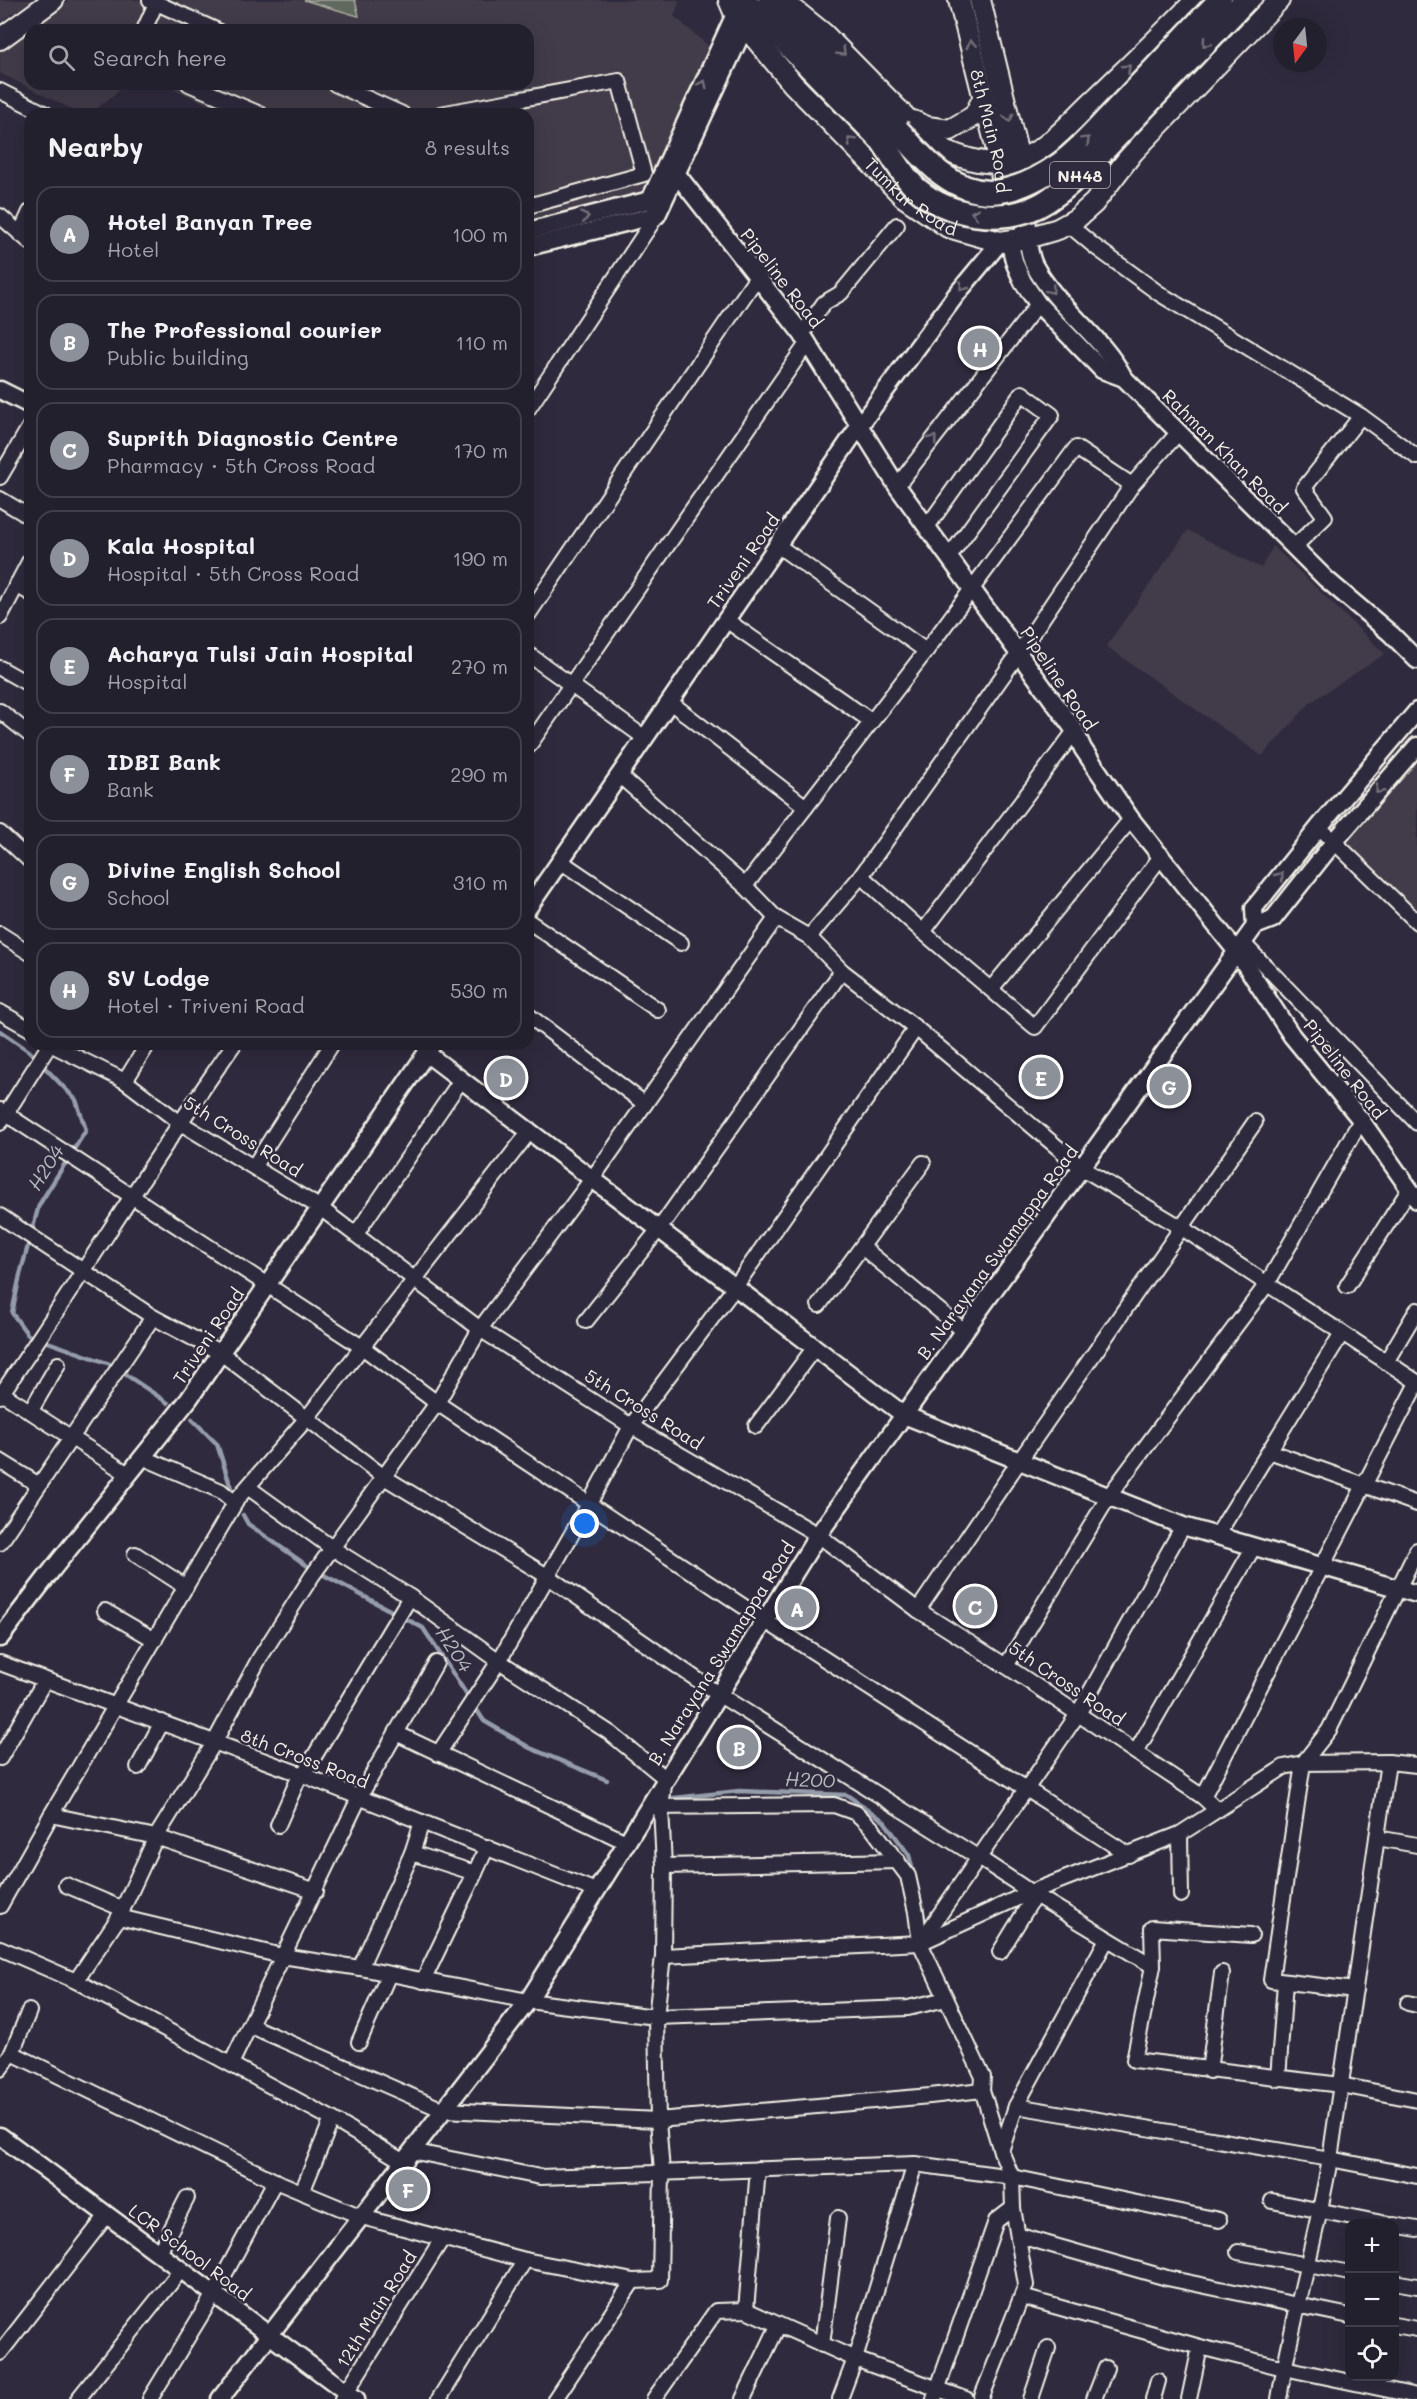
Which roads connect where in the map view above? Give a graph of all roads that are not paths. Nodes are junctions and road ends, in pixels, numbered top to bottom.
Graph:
1 (53, 0) edge
2 (770, 0) edge
3 (782, 0) edge
4 (959, 0) edge
5 (980, 0) edge
6 (1196, 0) edge
7 (1220, 0) edge
8 (1246, 0) edge
9 (1279, 0) edge
10 (153, 2) edge
11 (738, 10) edge
12 (146, 24) edge
13 (202, 24) edge
14 (0, 39) edge
15 (203, 90) edge
16 (348, 90) edge
17 (0, 91) edge
18 (984, 97) junction
19 (34, 108) edge
20 (246, 108) edge
21 (389, 108) edge
22 (473, 108) edge
23 (897, 130) junction
24 (927, 139) junction
25 (1010, 161) junction
26 (676, 173) junction
27 (889, 180) junction
28 (534, 204) edge
29 (653, 208) junction
30 (0, 216) edge
31 (1068, 224) junction
32 (897, 225) dead end
33 (534, 230) edge
34 (24, 237) edge
35 (1012, 240) junction
36 (534, 245) edge
37 (1015, 264) joint
38 (757, 277) junction
39 (1038, 304) junction
40 (805, 338) junction
41 (1124, 378) junction
42 (0, 390) edge
43 (534, 399) edge
44 (24, 402) edge
45 (1361, 416) junction
46 (860, 425) junction
47 (1178, 433) junction
48 (24, 436) edge
49 (1417, 457) edge
50 (0, 477) edge
51 (1132, 485) junction
52 (897, 486) junction
53 (0, 499) edge
54 (24, 513) edge
55 (927, 527) junction
56 (777, 545) junction
57 (1294, 547) junction
58 (949, 557) junction
59 (24, 571) edge
60 (16, 585) junction
61 (972, 587) junction
62 (24, 590) edge
63 (534, 606) edge
64 (0, 617) edge
65 (726, 620) junction
66 (926, 651) junction
67 (1019, 653) junction
68 (534, 658) edge
69 (1417, 660) edge
70 (0, 668) edge
71 (24, 682) edge
72 (570, 685) junction
73 (670, 702) junction
74 (0, 711) edge
75 (1417, 711) edge
76 (872, 721) junction
77 (24, 730) edge
78 (1075, 731) junction
79 (534, 738) edge
80 (645, 738) junction
81 (1417, 746) edge
82 (620, 775) junction
83 (806, 807) junction
84 (1131, 819) junction
85 (1319, 827) junction
86 (0, 833) edge
87 (1334, 842) junction
88 (24, 855) edge
89 (1162, 855) junction
90 (561, 861) junction
91 (861, 876) junction
92 (745, 886) junction
93 (534, 899) edge
94 (776, 918) junction
95 (1417, 922) edge
96 (534, 925) edge
97 (1255, 926) junction
98 (923, 932) junction
99 (0, 934) edge
100 (809, 937) junction
101 (681, 943) dead end
102 (1240, 947) junction
103 (24, 949) edge
104 (842, 971) junction
105 (991, 989) junction
106 (658, 1010) dead end
107 (0, 1012) edge
108 (534, 1020) edge
109 (24, 1026) edge
110 (916, 1028) junction
111 (46, 1050) edge
112 (52, 1050) edge
113 (144, 1050) edge
114 (230, 1050) edge
115 (328, 1050) edge
116 (428, 1050) edge
117 (431, 1050) edge
118 (461, 1080) junction
119 (125, 1081) junction
120 (645, 1104) junction
121 (2, 1116) edge
122 (1361, 1120) junction
123 (179, 1122) junction
124 (1255, 1122) dead end
125 (1417, 1123) edge
126 (530, 1131) junction
127 (923, 1163) dead end
128 (254, 1166) junction
129 (1082, 1168) junction
130 (592, 1179) junction
131 (1413, 1195) edge
132 (131, 1196) junction
133 (319, 1207) junction
134 (0, 1216) edge
135 (1182, 1228) junction
136 (659, 1229) junction
137 (356, 1234) junction
138 (862, 1247) junction
139 (82, 1270) junction
140 (415, 1278) junction
141 (267, 1284) junction
142 (1267, 1284) junction
143 (1347, 1286) dead end
144 (735, 1287) junction
145 (819, 1305) dead end
146 (1417, 1310) edge
147 (153, 1317) junction
148 (586, 1322) dead end
149 (480, 1329) junction
150 (964, 1331) junction
151 (1342, 1333) junction
152 (362, 1347) junction
153 (815, 1347) junction
154 (221, 1353) junction
155 (1386, 1362) junction
156 (58, 1364) dead end
157 (1417, 1383) edge
158 (1, 1394) edge
159 (437, 1403) junction
160 (30, 1412) junction
161 (904, 1415) junction
162 (307, 1418) junction
163 (631, 1426) junction
164 (756, 1426) dead end
165 (70, 1439) junction
166 (1269, 1450) junction
167 (142, 1457) junction
168 (1020, 1460) junction
169 (0, 1461) edge
170 (128, 1474) junction
171 (384, 1477) junction
172 (39, 1485) junction
173 (1363, 1485) junction
174 (249, 1488) junction
175 (1109, 1496) junction
176 (235, 1503) junction
177 (589, 1504) junction
178 (1417, 1504) edge
179 (1183, 1526) junction
180 (818, 1535) junction
181 (1215, 1537) junction
182 (0, 1543) edge
183 (332, 1548) junction
184 (1253, 1548) junction
185 (1417, 1550) edge
186 (135, 1554) dead end
187 (1320, 1567) junction
188 (547, 1576) junction
189 (186, 1587) junction
190 (1398, 1588) junction
191 (1417, 1594) edge
192 (407, 1602) junction
193 (918, 1610) junction
194 (105, 1611) dead end
195 (764, 1620) junction
196 (0, 1638) edge
197 (155, 1640) junction
198 (499, 1661) junction
199 (0, 1663) edge
200 (436, 1663) dead end
201 (1006, 1666) junction
202 (45, 1680) junction
203 (718, 1694) junction
204 (117, 1705) junction
205 (1078, 1714) junction
206 (162, 1722) junction
207 (396, 1733) junction
208 (214, 1743) junction
209 (1136, 1752) junction
210 (438, 1754) junction
211 (0, 1758) edge
212 (1388, 1762) junction
213 (1303, 1763) junction
214 (1417, 1765) edge
215 (138, 1767) dead end
216 (302, 1775) junction
217 (664, 1785) junction
218 (1026, 1789) junction
219 (1203, 1797) junction
220 (359, 1798) junction
221 (657, 1807) junction
222 (1217, 1810) junction
223 (51, 1815) junction
224 (422, 1822) junction
225 (278, 1825) dead end
226 (1180, 1834) junction
227 (156, 1837) junction
228 (1377, 1838) junction
229 (626, 1842) junction
230 (1417, 1845) edge
231 (487, 1847) junction
232 (412, 1853) junction
233 (1129, 1855) junction
234 (979, 1858) junction
235 (898, 1861) junction
236 (664, 1866) junction
237 (475, 1873) junction
238 (66, 1885) dead end
239 (316, 1891) junction
240 (596, 1891) junction
241 (1033, 1894) junction
242 (1181, 1895) dead end
243 (2, 1899) edge
244 (121, 1913) junction
245 (1251, 1935) dead end
246 (1107, 1939) junction
247 (920, 1943) junction
248 (0, 1948) edge
249 (1000, 1952) dead end
250 (282, 1956) junction
251 (663, 1956) junction
252 (1153, 1966) junction
253 (360, 1968) junction
254 (1222, 1973) dead end
255 (389, 1974) junction
256 (76, 1981) junction
257 (423, 1981) junction
258 (1285, 1982) junction
259 (1355, 1990) junction
260 (946, 2000) junction
261 (528, 2001) junction
262 (29, 2010) dead end
263 (656, 2017) junction
264 (251, 2026) junction
265 (359, 2042) dead end
266 (12, 2053) junction
267 (231, 2064) junction
268 (0, 2069) edge
269 (1209, 2071) junction
270 (1278, 2079) junction
271 (1341, 2085) junction
272 (982, 2090) junction
273 (1417, 2100) edge
274 (1016, 2106) junction
275 (443, 2110) junction
276 (332, 2119) junction
277 (658, 2120) junction
278 (0, 2136) edge
279 (1001, 2151) junction
280 (408, 2156) junction
281 (1330, 2159) junction
282 (915, 2164) junction
283 (758, 2169) junction
284 (663, 2172) junction
285 (1417, 2176) edge
286 (1012, 2177) junction
287 (275, 2181) junction
288 (302, 2192) junction
289 (187, 2198) dead end
290 (1272, 2201) dead end
291 (1013, 2208) junction
292 (1320, 2212) junction
293 (107, 2215) junction
294 (362, 2217) junction
295 (838, 2217) dead end
296 (1363, 2219) edge
297 (1220, 2220) dead end
298 (1399, 2226) edge
299 (1417, 2229) edge
300 (1020, 2236) junction
301 (442, 2239) junction
302 (1238, 2252) dead end
303 (159, 2253) junction
304 (525, 2260) junction
305 (1308, 2265) junction
306 (181, 2270) junction
307 (1345, 2272) edge
308 (633, 2281) junction
309 (1399, 2283) edge
310 (1417, 2286) edge
311 (214, 2294) junction
312 (1022, 2296) junction
313 (1296, 2306) junction
314 (746, 2310) junction
315 (1345, 2315) edge
316 (778, 2326) junction
317 (1399, 2326) edge
318 (1417, 2330) edge
319 (269, 2335) junction
320 (822, 2345) junction
321 (1200, 2347) junction
322 (1048, 2348) dead end
323 (0, 2353) edge
324 (855, 2359) junction
325 (1284, 2367) junction
326 (1106, 2368) dead end
327 (1158, 2381) dead end
328 (936, 2394) edge
329 (1417, 2396) edge
330 (348, 2397) edge
331 (78, 2399) edge
332 (150, 2399) edge
333 (220, 2399) edge
334 (439, 2399) edge
335 (555, 2399) edge
336 (654, 2399) edge
337 (743, 2399) edge
338 (840, 2399) edge
339 (966, 2399) edge
340 (981, 2399) edge
341 (1031, 2399) edge
342 (1094, 2399) edge
343 (1153, 2399) edge
344 (1189, 2399) edge
345 (1279, 2399) edge

1 - 14 main road
2 - 23 highway, NH48
3 -> 23 main road
18 -> 4 main road, 8th Main Road
5 -> 25 main road, 8th Main Road
25 -> 6 main road
23 -> 7 highway, NH48, bridge
8 -> 23 highway, NH48, bridge
9 - 31 main road
10 - 12 street
10 - 13 street
11 - 23 highway, NH48
11 - 26 street
27 -> 11 main road, Tumkur Road
29 -> 11 street
15 - 20 street
16 - 21 street
17 - 19 street
18 - 23 main road
18 - 25 main road, 8th Main Road
22 - 28 street
23 - 24 main road
24 - 25 main road
24 - 27 main road
25 - 35 main road, 8th Main Road
26 - 29 street
26 - 38 street, Pipeline Road
27 - 35 main road, Tumkur Road
33 -> 29 street
29 - 36 street
29 - 43 street
30 - 34 street
31 - 35 main road
31 - 45 street
32 - 40 street
35 - 37 street, 8th Main Road
35 -> 41 street
35 -> 46 street, Triveni Road
37 - 39 street, Rahman Khan Road
38 - 40 street, Pipeline Road
38 - 63 street
39 - 41 street, Rahman Khan Road
52 -> 39 street
40 - 46 street, Pipeline Road
40 - 72 street
41 - 47 street, Rahman Khan Road
42 - 44 street
45 - 49 street
45 - 57 street
46 - 52 street, Pipeline Road
46 - 56 street, Triveni Road
47 - 51 street
47 - 57 street, Rahman Khan Road
48 - 50 street
51 - 61 street
51 - 67 street
52 - 55 street, Pipeline Road
53 - 54 street
55 - 58 street, Pipeline Road
55 - 58 street
56 - 65 street, Triveni Road
56 - 66 street
57 - 69 street, Rahman Khan Road
58 - 61 street, Pipeline Road
59 - 60 street
60 - 62 street
60 - 64 street
61 - 66 street
61 - 67 street, Pipeline Road
65 - 73 street, Triveni Road
65 - 76 street
66 - 76 street
67 - 78 street, Pipeline Road
67 - 91 street
68 - 72 street
70 - 71 street
72 - 79 street
72 - 80 street
73 - 80 street, Triveni Road
73 - 83 street
74 - 77 street
75 - 85 street, B. Narayana Swamappa Road
76 - 83 street
78 - 84 street, Pipeline Road
78 - 98 street
80 - 82 street, Triveni Road
81 -> 87 street, B. Narayana Swamappa Road
82 - 90 street, Triveni Road
82 - 92 street
83 - 92 street
84 - 89 street, Pipeline Road
84 - 105 street
85 - 87 street
97 -> 85 street, B. Narayana Swamappa Road
86 - 88 street
87 - 95 street
87 - 97 street, B. Narayana Swamappa Road
89 - 102 street, Pipeline Road
89 - 105 street
90 - 93 street, Triveni Road
90 - 101 street
91 - 98 street
91 - 100 street
92 - 94 street
94 - 100 street
94 - 120 street
96 - 106 street
97 - 102 street, B. Narayana Swamappa Road
98 - 105 street
99 - 103 street
100 - 104 street
102 - 122 street, Pipeline Road
102 - 125 street
102 - 129 street, B. Narayana Swamappa Road
104 - 110 street
104 - 136 street
107 - 109 street
108 - 120 street
110 - 129 street
110 - 144 street
111 - 121 street
112 - 119 street, 5th Cross Road
113 - 119 street
114 - 123 street
115 - 128 street
116 - 133 street, Triveni Road
117 - 118 street
118 - 126 street
118 - 137 street
119 - 123 street, 5th Cross Road
120 - 130 street
121 - 132 street
122 - 131 street, Pipeline Road
122 - 142 street
123 - 128 street, 5th Cross Road
123 - 132 street
124 - 135 street
126 - 130 street
126 - 140 street
127 - 138 street
128 - 133 street, 5th Cross Road
129 - 135 street
129 - 150 street, B. Narayana Swamappa Road
130 - 136 street
130 - 149 street
131 - 143 street
132 - 139 street
132 - 141 street
133 - 137 street, 5th Cross Road
133 - 141 street, Triveni Road
134 - 139 street
135 - 142 street
135 - 168 street
136 - 144 street
136 - 148 street
137 - 140 street, 5th Cross Road
138 - 145 street
138 - 150 street
139 - 147 street
139 - 158 street
140 - 149 street, 5th Cross Road
140 - 152 street
141 - 152 street
141 - 154 street, Triveni Road
142 - 151 street
142 - 175 street
144 - 153 street
144 - 163 street
146 - 155 street
147 - 154 street
147 - 165 street
149 - 159 street
149 - 163 street, 5th Cross Road
150 - 161 street, B. Narayana Swamappa Road
151 - 155 street
151 - 166 street
152 - 159 street
152 - 162 street
153 - 161 street
153 - 164 street
154 - 162 street
154 - 167 street, Triveni Road
155 - 157 street
156 - 160 street
157 - 173 street
158 - 160 street
159 - 171 street
159 - 177 street
160 - 165 street
161 - 168 street
161 - 180 street, B. Narayana Swamappa Road
162 - 171 street
162 - 174 street
163 - 177 street
163 - 180 street, 5th Cross Road
165 - 170 street
165 - 172 street
166 - 173 street
166 - 181 street
167 - 170 street, Triveni Road
167 - 176 street
168 - 175 street
168 - 193 street
169 - 172 street
170 - 196 street, Triveni Road
171 - 183 street
171 - 188 street
172 - 182 street
173 - 178 street
173 - 187 street
174 - 176 street
174 - 183 street
175 - 179 street
175 - 201 street
176 - 189 street
177 - 188 street
177 - 195 street
179 - 181 street
179 - 205 street
180 - 193 street, 5th Cross Road
180 - 195 street, B. Narayana Swamappa Road
181 - 184 street
183 - 192 street
183 - 208 street
184 - 187 street
184 - 209 street
185 - 190 street
186 - 189 street
187 - 190 street
187 - 219 street
188 - 198 street
188 - 203 street
189 - 197 street
190 - 191 street
190 - 213 street
192 - 198 street
192 - 216 street
193 - 201 street, 5th Cross Road
194 - 197 street
195 - 203 street, B. Narayana Swamappa Road
195 - 218 street
197 - 204 street
198 - 210 street
198 - 217 street
199 - 202 street, 8th Cross Road
200 - 207 street
201 - 205 street, 5th Cross Road
202 - 204 street, 8th Cross Road
202 - 211 street
203 - 217 street, B. Narayana Swamappa Road
203 - 234 street
204 - 206 street, 8th Cross Road
204 - 223 street
205 - 209 street, 5th Cross Road
205 - 218 street
206 - 208 street, 8th Cross Road
206 - 215 street
207 - 210 street
207 - 220 street
208 - 216 street, 8th Cross Road
208 - 227 street
209 - 219 street, 5th Cross Road
210 - 229 street
212 - 213 street
212 - 214 street
212 - 228 street
213 - 222 street
213 - 258 street
216 - 220 street, 8th Cross Road
216 - 225 street
217 - 221 street, B. Narayana Swamappa Road
218 - 233 street
218 - 234 street
219 - 222 street, 5th Cross Road
220 - 224 street, 8th Cross Road
220 - 239 street
221 - 229 street, B. Narayana Swamappa Road
221 - 235 street
221 - 236 street
222 - 226 street
223 - 227 street
223 - 243 street
224 - 231 street, 8th Cross Road
224 - 232 street
226 - 233 street
226 - 242 street
227 - 239 street
227 - 244 street
228 - 230 street
228 - 259 street
229 - 240 street, B. Narayana Swamappa Road
231 - 237 street
231 - 240 street, 8th Cross Road
232 - 237 street
232 - 253 street
233 - 241 street
234 - 241 street
234 - 247 street
235 - 236 street
235 - 247 street
236 - 251 street
237 - 257 street
238 - 244 street
239 - 250 street
240 - 261 street, B. Narayana Swamappa Road
241 - 246 street
241 - 247 street
241 - 249 street
244 - 250 street
244 - 256 street
245 - 252 street
246 - 252 street
246 - 274 street
247 - 251 street
247 - 260 street
248 - 256 street
250 - 253 street
250 - 264 street
251 - 263 street
252 - 269 street
253 - 255 street
254 - 269 street
255 - 257 street
255 - 265 street
256 - 267 street
257 - 261 street
258 - 259 street
258 - 270 street
259 - 271 street
260 - 263 street
260 - 272 street
261 - 263 street
261 - 275 street, B. Narayana Swamappa Road
262 - 266 street
263 - 277 street
264 - 267 street
264 - 275 street
266 - 268 street
266 - 287 street
267 - 276 street
269 - 270 street
270 - 271 street
271 - 273 street
271 - 281 street
272 - 277 street
272 - 279 street
274 - 279 street
274 - 281 street
275 - 277 street
275 - 280 street, B. Narayana Swamappa Road
276 - 280 street
276 - 288 street
277 - 284 street
278 - 293 street, LCR School Road
279 - 286 street
280 - 284 street
280 - 294 street, B. Narayana Swamappa Road
281 - 285 street
281 - 292 street
282 - 283 street
282 - 286 street
282 - 324 street
283 - 284 street
283 - 314 street
284 - 308 street
286 - 291 street
286 - 297 street
287 - 288 street
287 - 311 street
288 - 294 street
289 - 303 street
290 - 292 street
291 - 300 street
291 - 328 street
292 - 296 street
292 - 305 street
293 - 303 street, LCR School Road
293 - 323 street
294 - 301 street
294 - 319 street, B. Narayana Swamappa Road
295 - 320 street
298 - 299 street
300 - 312 street
300 - 313 street
301 - 304 street
301 - 330 street, 12th Main Road
302 - 305 street
303 - 306 street, LCR School Road
304 - 308 street
304 - 334 street
305 - 307 street
305 - 313 street
306 - 311 street, LCR School Road
306 - 331 street
308 - 335 street
309 - 310 street
311 - 319 street, LCR School Road
311 - 332 street
312 - 321 street
312 - 340 street
313 - 315 street
313 - 325 street
314 - 316 street
314 - 336 street
316 - 320 street
316 - 337 street
317 - 318 street
319 - 330 street, LCR School Road
319 - 333 street, B. Narayana Swamappa Road
320 - 324 street
321 - 325 street
321 - 344 street
322 - 341 street
324 - 328 street
324 - 338 street
325 - 329 street
325 - 345 street
326 - 342 street
327 - 343 street
328 - 339 street

